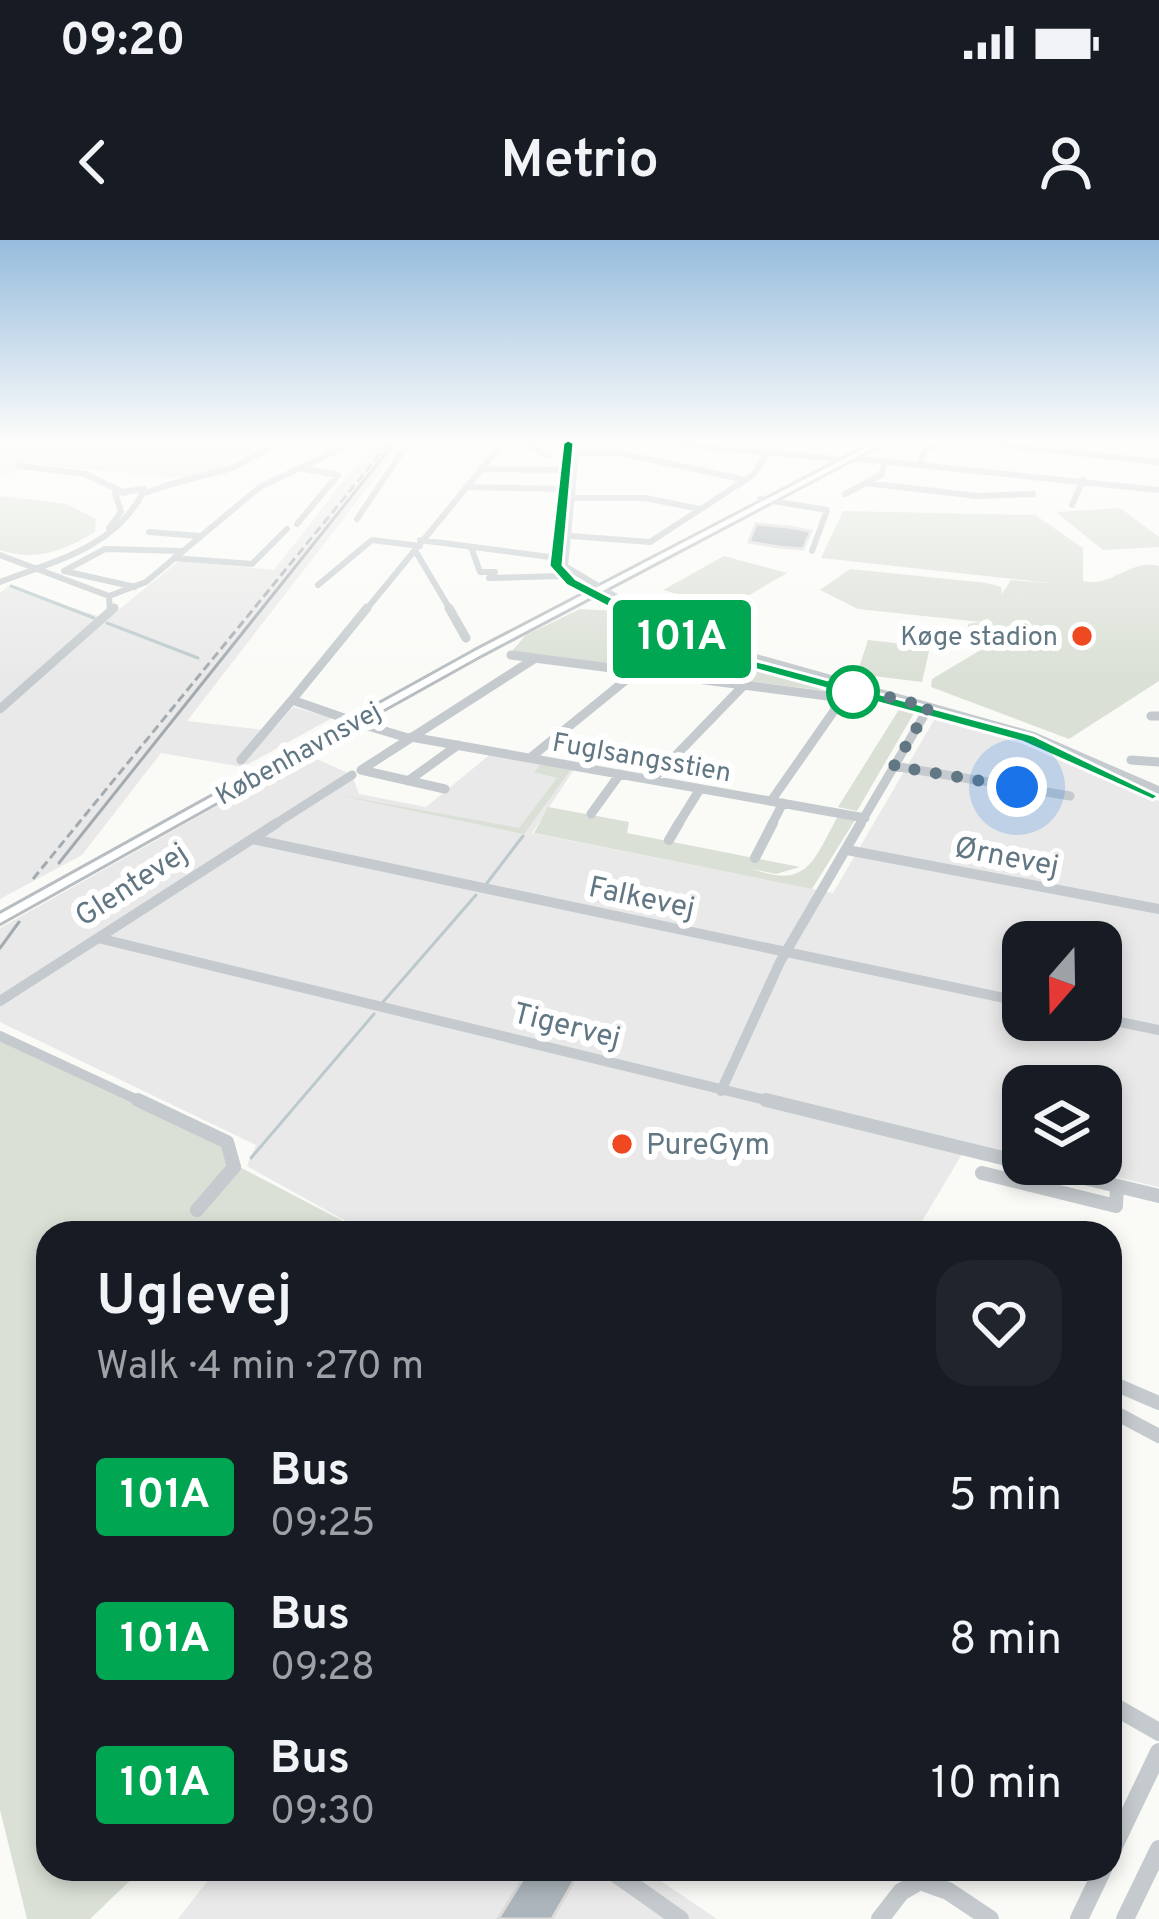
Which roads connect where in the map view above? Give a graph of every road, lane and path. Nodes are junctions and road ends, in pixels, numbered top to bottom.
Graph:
1 (113, 521) edge
2 (126, 521) edge
3 (217, 521) edge
4 (299, 521) edge
5 (440, 521) edge
6 (564, 521) edge
7 (681, 521) edge
8 (722, 521) edge
9 (823, 521) edge
10 (297, 524) dead end
11 (287, 529) dead end
12 (149, 532) dead end
13 (563, 535) junction
14 (199, 536) junction
15 (471, 547) junction
16 (419, 550) junction
17 (812, 550) dead end
18 (0, 555) edge
19 (178, 555) junction
20 (561, 559) junction
21 (33, 568) junction
22 (531, 572) dead end
23 (562, 576) junction
24 (489, 578) dead end
25 (0, 579) edge
26 (318, 585) dead end
27 (136, 587) junction
28 (590, 589) junction
29 (109, 596) junction
30 (466, 638) dead end
31 (511, 655) dead end
32 (535, 658) junction
33 (638, 671) junction
34 (745, 684) junction
35 (292, 700) junction
36 (927, 708) junction
37 (0, 709) edge
38 (344, 718) junction
39 (368, 729) dead end
40 (409, 737) junction
41 (458, 745) junction
42 (530, 758) junction
43 (241, 760) dead end
44 (1131, 760) dead end
45 (1159, 762) edge
46 (894, 766) junction
47 (357, 773) junction
48 (620, 774) junction
49 (652, 780) junction
50 (408, 781) junction
51 (445, 789) dead end
52 (700, 789) junction
53 (1159, 794) edge
54 (1070, 796) dead end
55 (777, 802) junction
56 (591, 814) dead end
57 (865, 818) junction
58 (252, 839) junction
59 (669, 840) dead end
60 (847, 850) junction
61 (755, 858) dead end
62 (0, 908) edge
63 (1159, 909) edge
64 (0, 919) edge
65 (98, 938) junction
66 (787, 952) junction
67 (1002, 998) edge
68 (0, 1001) edge
69 (1122, 1022) edge
70 (1159, 1030) edge
71 (0, 1036) edge
72 (722, 1091) junction
73 (1002, 1158) edge
74 (982, 1173) dead end
75 (1113, 1185) edge
76 (1117, 1186) junction
77 (1159, 1196) edge
78 (197, 1210) dead end
79 (1122, 1387) edge
80 (1159, 1403) edge
81 (1122, 1416) edge
82 (1159, 1436) edge
83 (1122, 1712) edge
84 (1159, 1732) edge
85 (1159, 1752) edge
86 (1122, 1830) edge
87 (1159, 1849) edge
88 (626, 1881) edge
89 (1097, 1881) edge
90 (680, 1919) edge
91 (880, 1919) edge
92 (990, 1919) edge
93 (1079, 1919) edge
94 (1126, 1919) edge

1 - 21 street
2 - 21 street
3 - 14 street
4 - 10 street
5 - 16 street
6 - 13 street
7 - 13 street
8 - 28 main road
9 - 17 street
11 - 19 street
12 - 14 street
13 - 20 street
14 - 19 street
15 - 16 street
15 - 20 street
15 - 22 street
16 - 26 street
16 - 30 street
16 - 35 street
18 - 21 street
19 - 27 street
19 - 27 street
20 - 23 street
20 - 28 street
21 - 25 street
21 - 29 street
23 - 24 street
23 - 28 street
27 - 29 street
28 - 36 street
28 - 38 main road, Københavnsvej
28 - 64 main road, Københavnsvej
29 - 37 street
31 - 32 street
32 - 33 street
32 - 40 street, Glentevej
33 - 34 street
33 - 42 street
34 - 49 street
34 - 55 street
35 - 38 street
35 - 43 street
36 - 46 street
36 - 53 street
38 - 62 main road, Københavnsvej
39 - 40 street, Fuglsangsstien
40 - 41 street, Fuglsangsstien
40 - 47 street, Glentevej
41 - 42 street, Fuglsangsstien
41 - 50 street
42 - 48 street, Fuglsangsstien
44 - 45 street
46 - 54 street
46 - 57 street
47 - 50 street
47 - 58 street, Glentevej
48 - 49 street, Fuglsangsstien
48 - 56 street
49 - 52 street, Fuglsangsstien
50 - 51 street
52 - 55 street, Fuglsangsstien
52 - 59 street
55 - 57 street, Fuglsangsstien
55 - 61 street
57 - 60 street
58 - 65 street, Glentevej
58 - 66 street, Falkevej
60 - 63 street, Ørnevej
60 - 66 street
65 - 68 street, Glentevej
65 - 72 street, Tigervej
66 - 67 street, Falkevej
66 - 72 street
69 - 70 street
71 - 78 street
72 - 73 street, Tigervej
74 - 76 street
75 - 76 street, Tigervej
76 - 77 street, Tigervej
79 - 80 street
81 - 82 street
83 - 84 street
85 - 86 street
87 - 94 street
88 - 90 street
89 - 93 street
91 - 92 street

